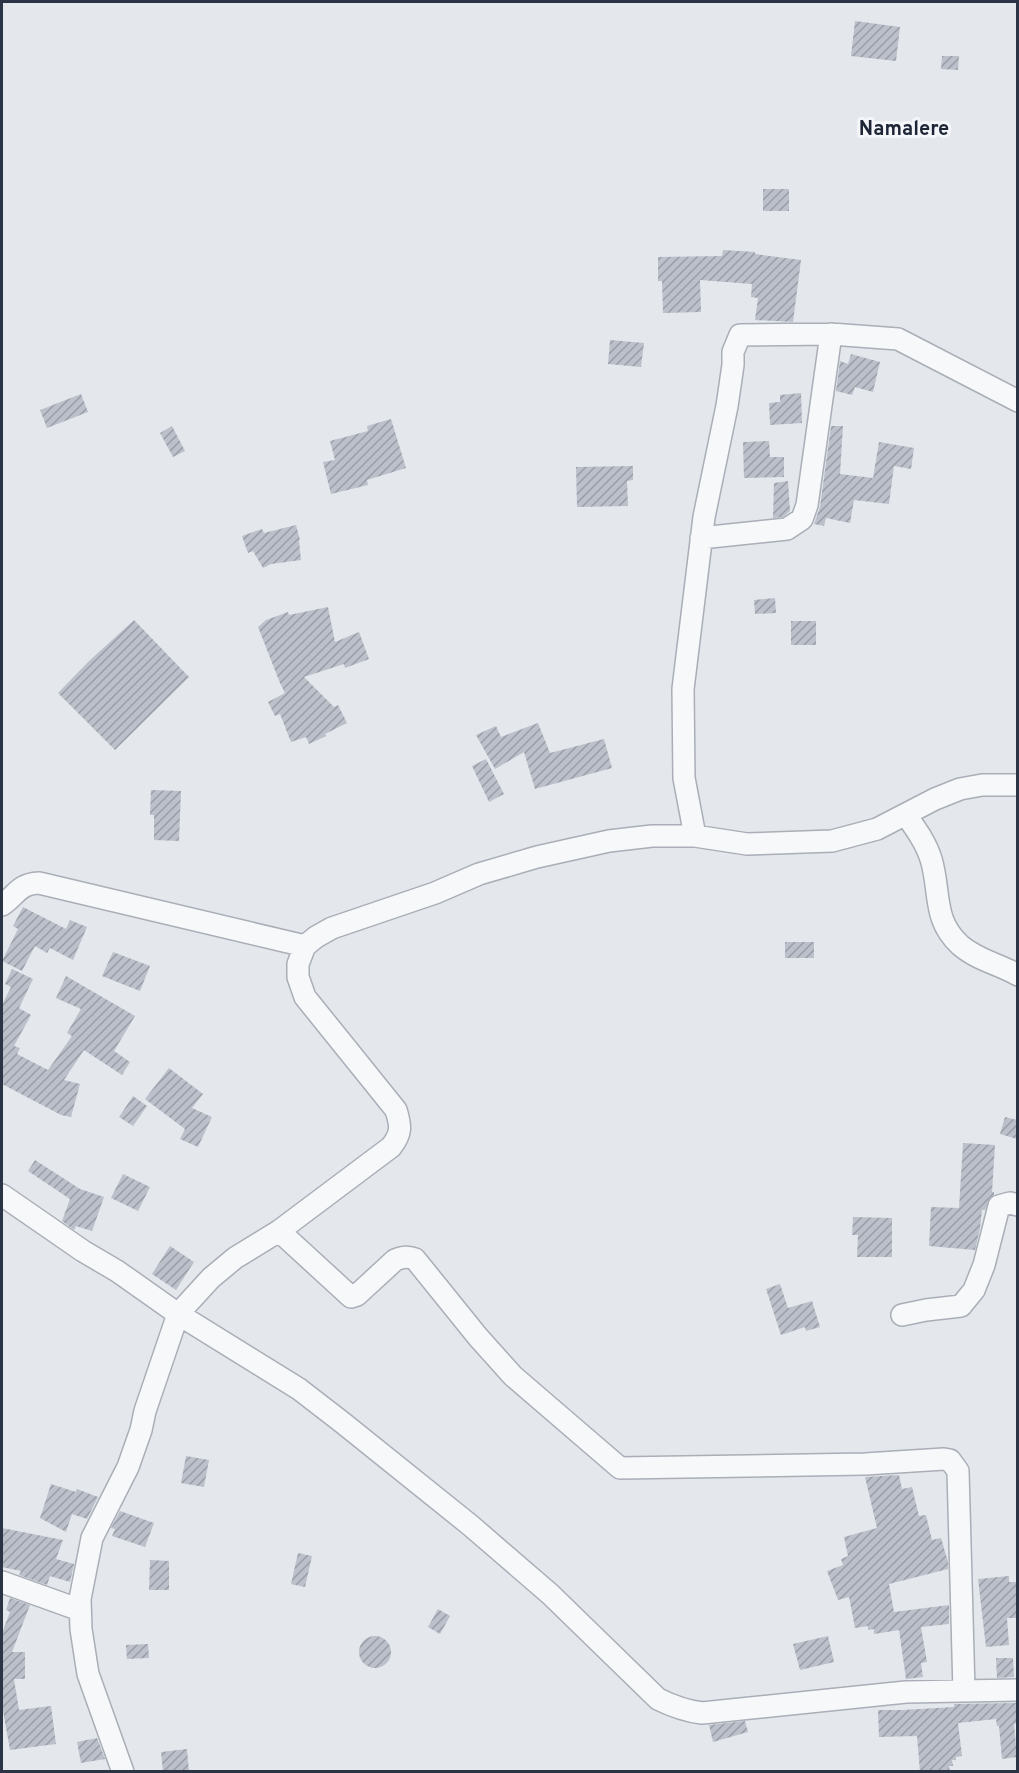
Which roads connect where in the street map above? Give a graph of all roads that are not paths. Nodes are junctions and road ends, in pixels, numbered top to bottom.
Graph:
1 (831, 334) junction
2 (1017, 401) edge
3 (701, 538) junction
4 (1017, 784) edge
5 (906, 815) junction
6 (695, 836) junction
7 (2, 905) edge
8 (305, 946) junction
9 (1017, 975) edge
10 (2, 1195) edge
11 (1017, 1206) edge
12 (279, 1231) junction
13 (178, 1314) junction
14 (902, 1315) dead end
15 (2, 1582) edge
16 (80, 1610) junction
17 (1017, 1690) edge
18 (964, 1691) junction
19 (123, 1772) edge

1 - 2 street
1 - 3 street
1 - 3 street
3 - 6 street
4 - 5 street
5 - 6 street
5 - 9 street
6 - 8 street
7 - 8 street
8 - 12 street
10 - 13 street
11 - 14 street
12 - 13 street
12 - 18 street
13 - 16 street
13 - 18 street
15 - 16 street
16 - 19 street
17 - 18 street

